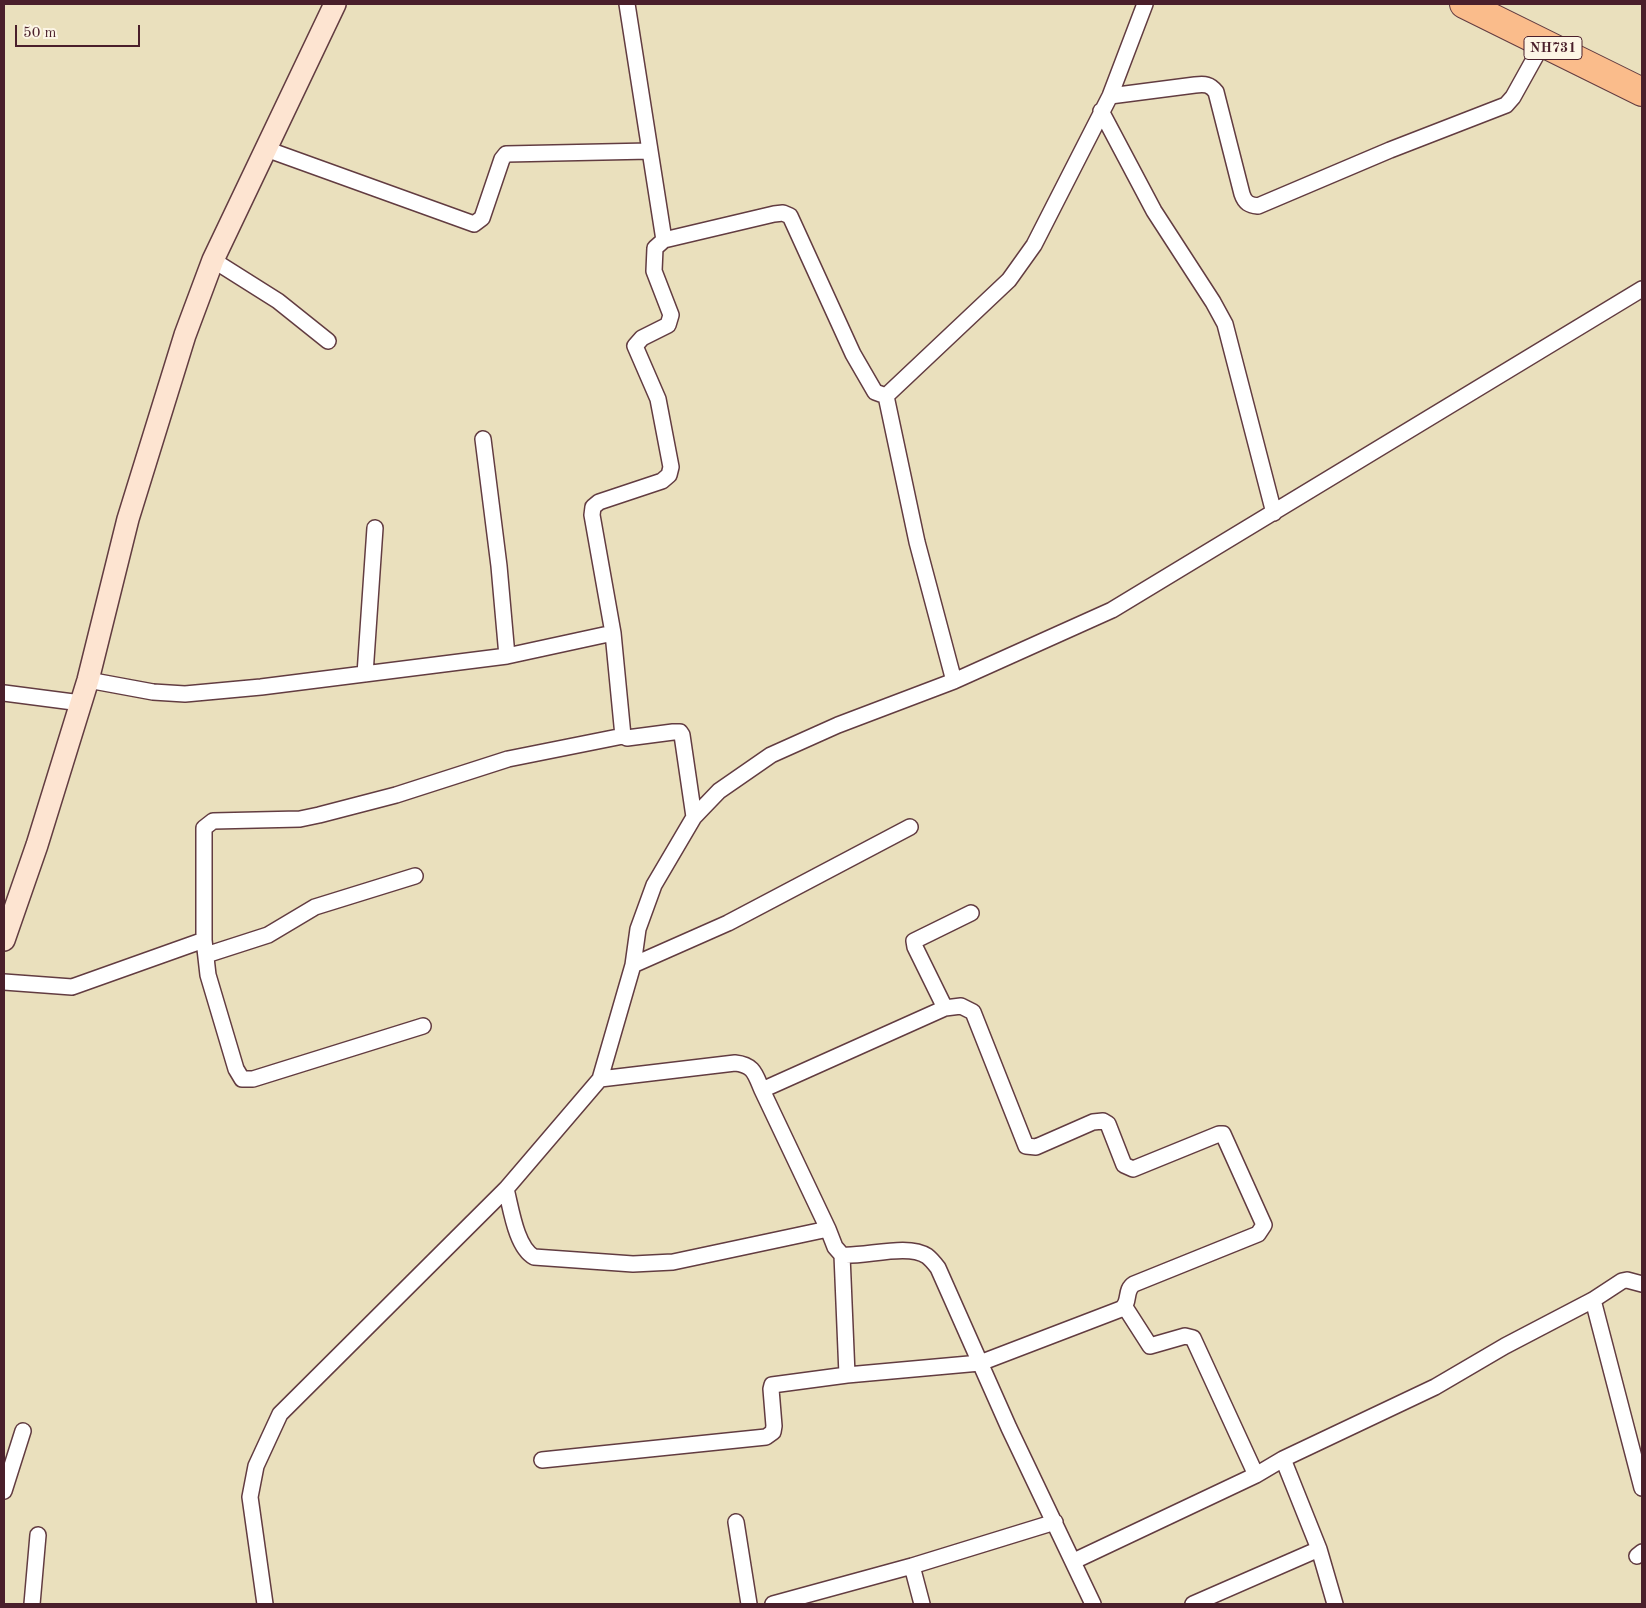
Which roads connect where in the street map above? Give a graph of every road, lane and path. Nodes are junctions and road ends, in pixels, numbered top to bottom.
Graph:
1 (335, 4) edge
2 (627, 4) edge
3 (1145, 4) edge
4 (1464, 4) edge
5 (1543, 43) junction
6 (1642, 92) edge
7 (1110, 96) junction
8 (1101, 111) junction
9 (266, 149) junction
10 (650, 151) junction
11 (664, 240) junction
12 (214, 260) junction
13 (1642, 289) edge
14 (328, 341) dead end
15 (886, 396) junction
16 (483, 439) dead end
17 (1274, 513) junction
18 (375, 528) dead end
19 (613, 633) junction
20 (507, 656) junction
21 (365, 674) junction
22 (88, 680) junction
23 (954, 681) junction
24 (4, 693) edge
25 (81, 703) junction
26 (623, 736) junction
27 (694, 817) junction
28 (910, 827) dead end
29 (416, 876) dead end
30 (971, 913) dead end
31 (4, 940) edge
32 (205, 948) junction
33 (633, 965) junction
34 (4, 982) edge
35 (945, 1008) junction
36 (423, 1026) dead end
37 (600, 1079) junction
38 (762, 1090) junction
39 (506, 1189) junction
40 (828, 1228) junction
41 (842, 1255) junction
42 (1642, 1284) edge
43 (1593, 1300) junction
44 (1124, 1306) junction
45 (980, 1363) junction
46 (847, 1375) junction
47 (23, 1431) dead end
48 (1283, 1459) junction
49 (542, 1460) dead end
50 (1256, 1476) junction
51 (1642, 1488) edge
52 (4, 1491) edge
53 (736, 1522) dead end
54 (1055, 1522) junction
55 (38, 1535) dead end
56 (1319, 1549) junction
57 (1074, 1561) junction
58 (912, 1566) junction
59 (32, 1604) edge
60 (265, 1604) edge
61 (749, 1604) edge
62 (773, 1604) edge
63 (922, 1604) edge
64 (1093, 1604) edge
65 (1193, 1604) edge
66 (1335, 1604) edge

1 - 9 main road
2 - 10 street
3 - 7 street
4 - 5 highway, NH731
5 - 6 highway, NH731
5 - 7 street
7 - 8 street
8 - 15 street
8 - 17 street
9 - 10 street
9 - 12 main road
10 - 11 street
11 - 15 street
11 - 19 street
12 - 14 street
12 - 22 main road
13 - 17 street
15 - 23 street
16 - 20 street
17 - 23 street
18 - 21 street
19 - 20 street
19 - 26 street
20 - 21 street
21 - 22 street
22 - 25 main road
23 - 27 street
24 - 25 street
25 - 31 main road
26 - 27 street
26 - 32 street
27 - 33 street
28 - 33 street
29 - 32 street
30 - 35 street
32 - 34 street
32 - 36 street
33 - 37 street
35 - 38 street
35 - 44 street
37 - 38 street
37 - 39 street
38 - 40 street
39 - 40 street
39 - 60 street
40 - 41 street
41 - 45 street
41 - 46 street
42 - 43 street
43 - 48 street
43 - 51 street
44 - 45 street
44 - 50 street
45 - 46 street
45 - 54 street
46 - 49 street
47 - 52 street
48 - 50 street
48 - 56 street
50 - 57 street
53 - 61 street
54 - 57 street
54 - 58 street
55 - 59 street
56 - 65 street
56 - 66 street
57 - 64 street
58 - 62 street
58 - 63 street

